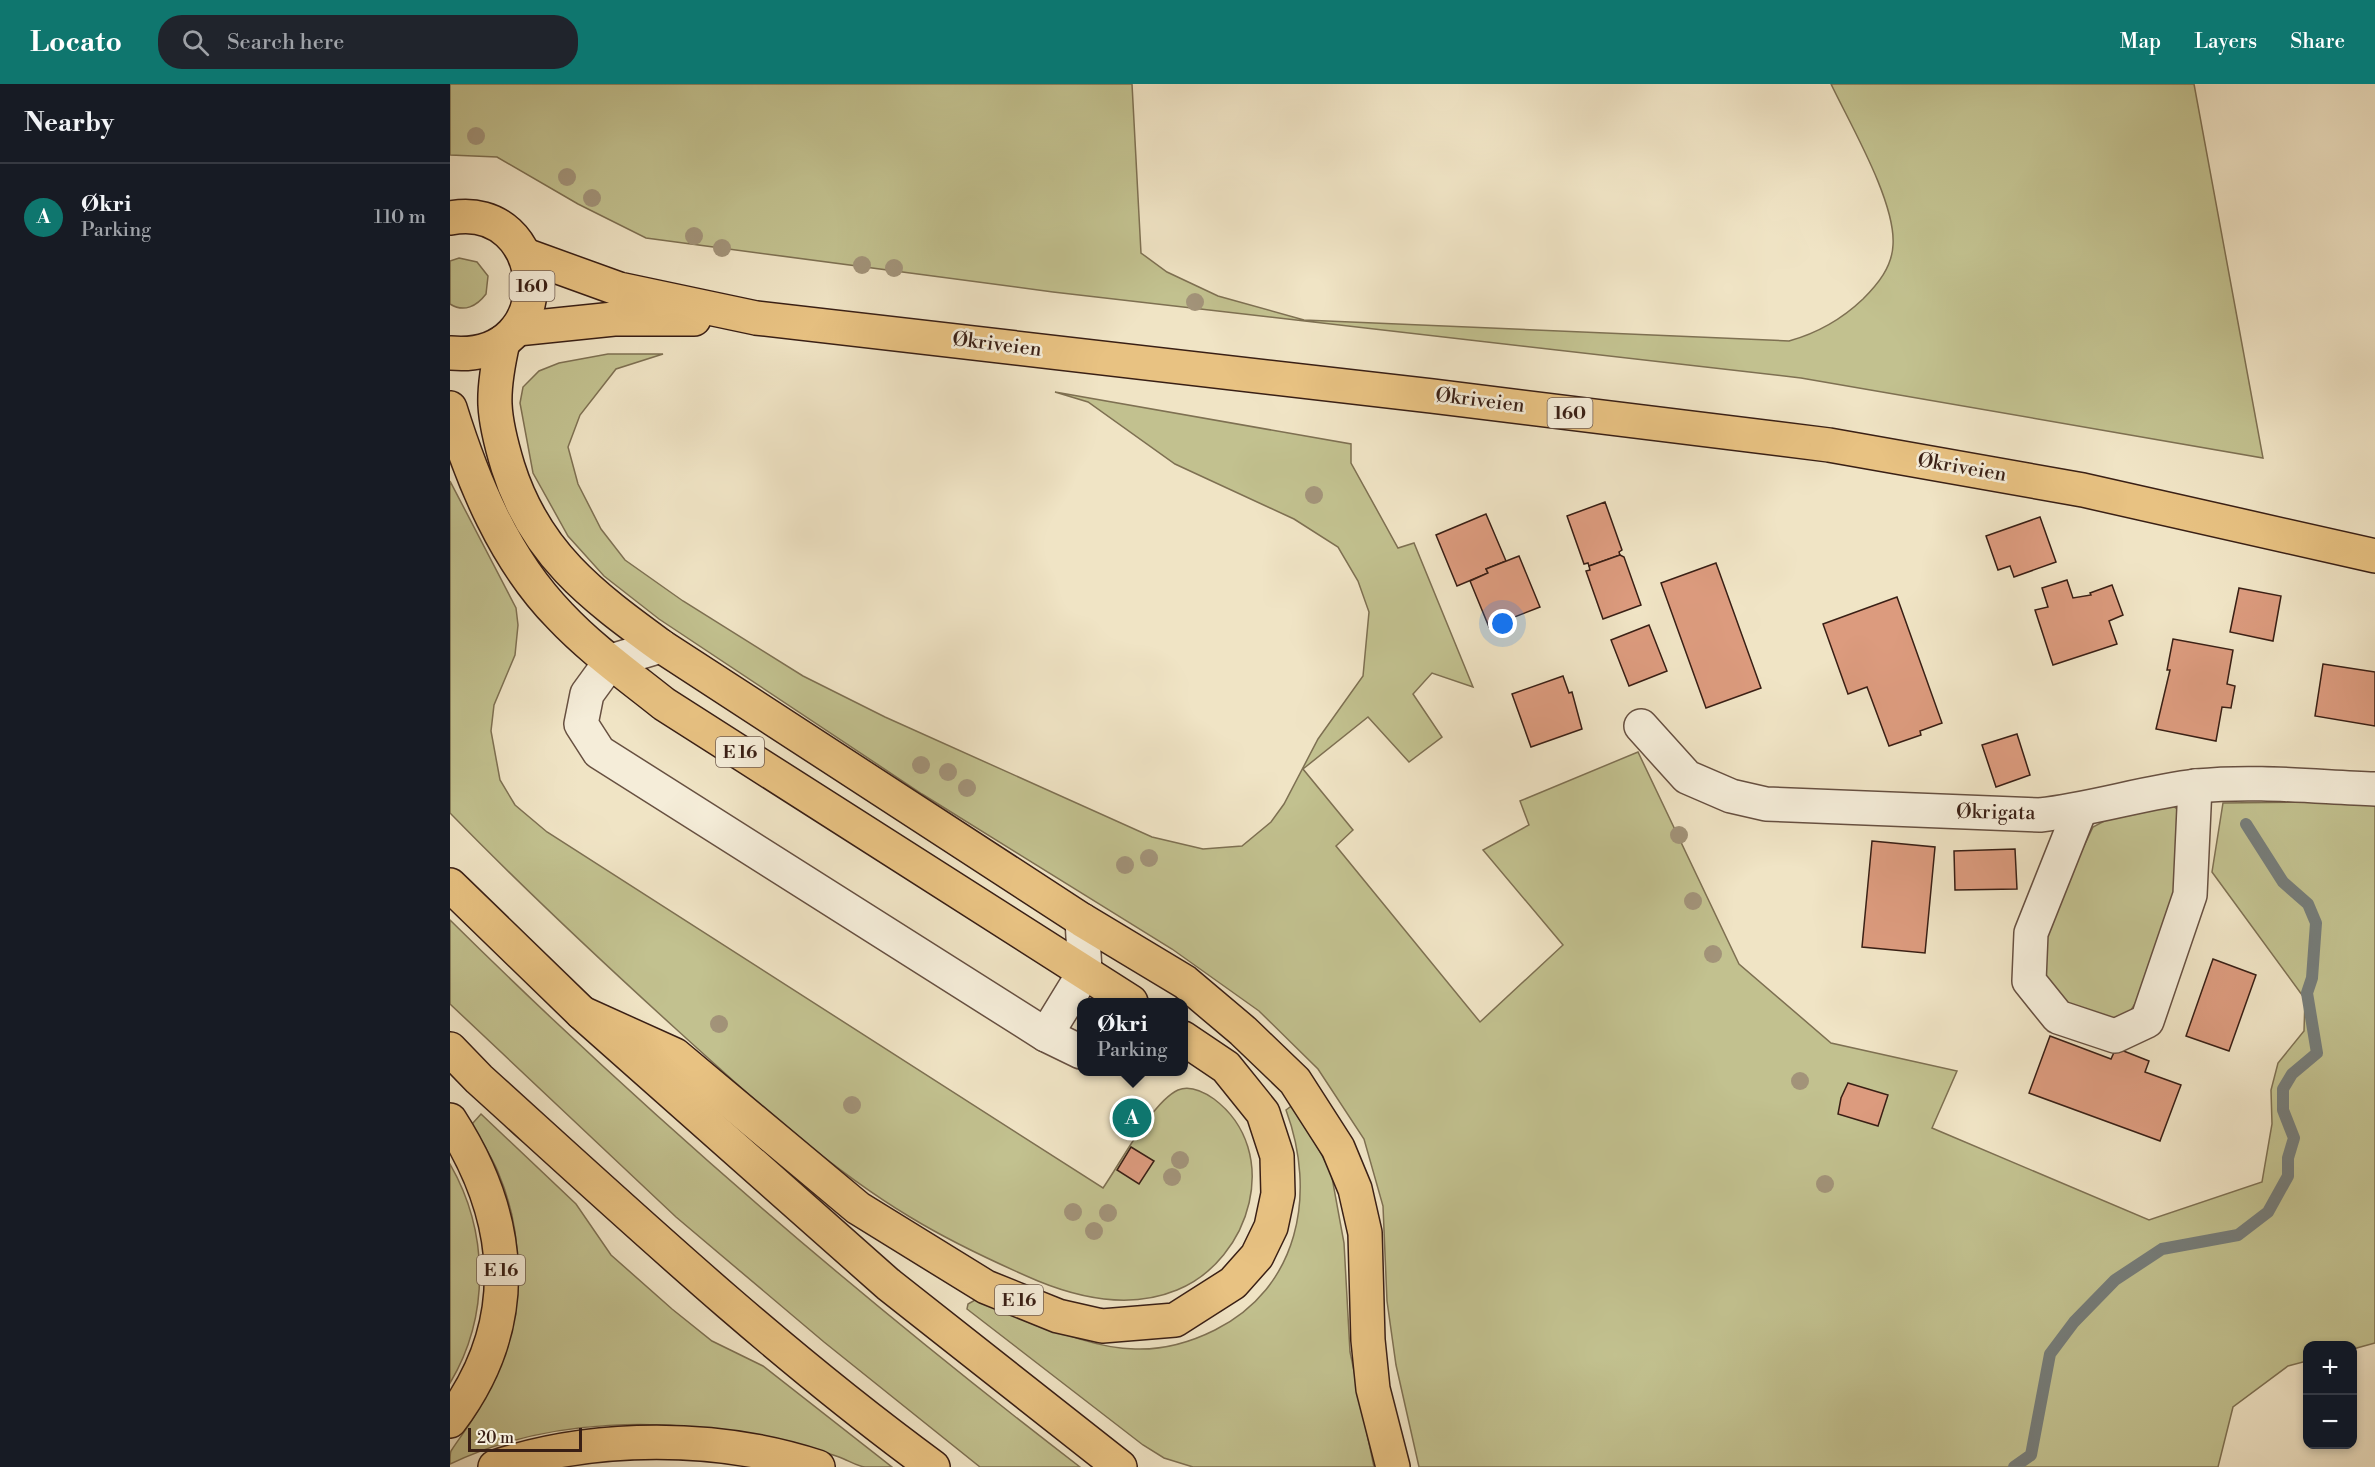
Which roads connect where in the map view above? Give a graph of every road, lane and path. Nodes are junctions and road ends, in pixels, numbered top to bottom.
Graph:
1 (450, 218) edge
2 (525, 255) junction
3 (756, 318) junction
4 (510, 335) junction
5 (450, 353) edge
6 (450, 408) edge
7 (2375, 556) edge
8 (661, 646) junction
9 (611, 661) junction
10 (1641, 726) dead end
11 (2195, 786) junction
12 (2375, 789) edge
13 (2080, 810) junction
14 (450, 885) edge
15 (1082, 920) junction
16 (1085, 971) junction
17 (1125, 998) edge
18 (582, 1013) junction
19 (1046, 1035) junction
20 (1188, 1041) edge
21 (450, 1049) edge
22 (1077, 1050) edge
23 (1188, 1058) edge
24 (1226, 1067) junction
25 (450, 1120) edge
26 (450, 1421) edge
27 (495, 1467) edge
28 (818, 1467) edge
29 (933, 1467) edge
30 (1120, 1467) edge
31 (1393, 1467) edge

1 - 2 main road, 160
2 - 3 main road, Økriveien / 160
2 - 4 main road, 160
3 - 4 main road, Økriveien / 160
3 - 7 main road, Økriveien / 160
4 - 5 main road, 160
4 - 8 main road, E 16
6 - 9 main road, E 16
8 - 9 street
8 - 15 main road, E 16
9 - 16 main road, E 16
9 - 19 street
10 - 13 street, Økrigata
11 - 12 street, Økrigata
11 - 13 street, Økrigata
11 - 13 street
14 - 18 main road, E 16
15 - 16 street
15 - 31 main road, E 16
16 - 17 main road, E 16
16 - 19 street
18 - 24 main road, E 16
18 - 30 main road, E 16
19 - 22 street
20 - 24 main road, E 16
21 - 29 main road
23 - 24 street
25 - 26 main road, E 16
27 - 28 main road

